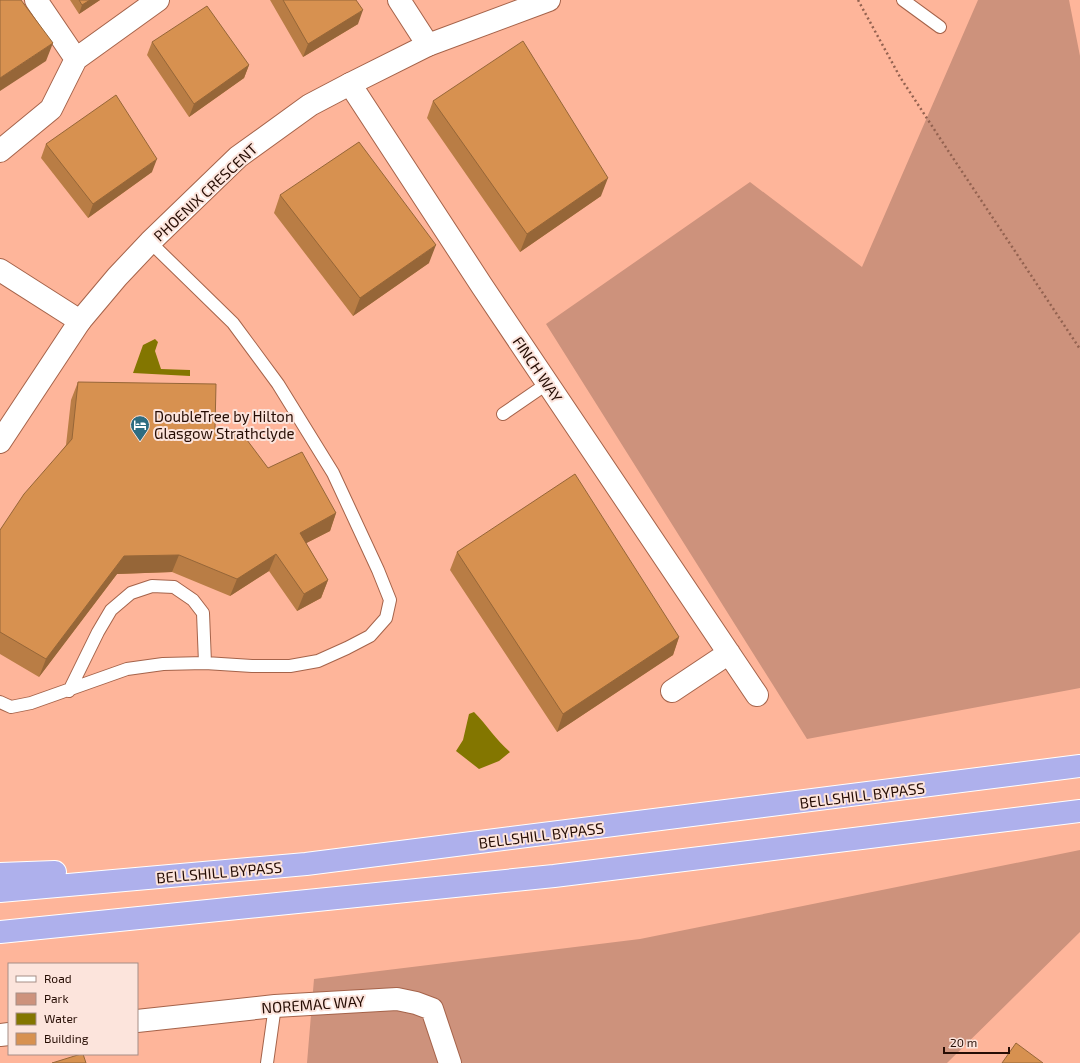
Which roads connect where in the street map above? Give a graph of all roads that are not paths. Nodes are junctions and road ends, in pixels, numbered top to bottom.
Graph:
1 (36, 0) edge
2 (158, 0) edge
3 (399, 0) edge
4 (549, 0) edge
5 (903, 0) edge
6 (940, 27) dead end
7 (428, 45) junction
8 (76, 59) junction
9 (350, 84) junction
10 (0, 151) edge
11 (150, 242) junction
12 (0, 270) edge
13 (80, 321) junction
14 (548, 383) junction
15 (503, 414) dead end
16 (0, 442) edge
17 (728, 653) junction
18 (205, 663) junction
19 (69, 691) junction
20 (672, 691) dead end
21 (757, 695) dead end
22 (0, 702) edge
23 (1080, 766) edge
24 (1080, 811) edge
25 (306, 864) junction
26 (0, 874) edge
27 (0, 891) edge
28 (0, 932) edge
29 (275, 1006) junction
30 (138, 1021) edge
31 (267, 1063) edge
32 (450, 1063) edge

1 - 8 street
2 - 8 street
3 - 7 street
4 - 7 street, PHOENIX CRESCENT
5 - 6 lane
7 - 9 street, PHOENIX CRESCENT
8 - 10 street
9 - 11 street, PHOENIX CRESCENT
9 - 14 street, FINCH WAY
11 - 13 street, PHOENIX CRESCENT
11 - 18 lane
12 - 13 street
13 - 16 street, PHOENIX CRESCENT
14 - 15 lane
14 - 17 street, FINCH WAY
17 - 20 street
17 - 21 street, FINCH WAY
18 - 19 lane
18 - 19 lane
19 - 22 lane
23 - 25 highway, BELLSHILL BYPASS
24 - 28 highway
25 - 26 highway
25 - 27 highway, BELLSHILL BYPASS
29 - 30 street, NOREMAC WAY
29 - 31 lane
29 - 32 street, NOREMAC WAY

